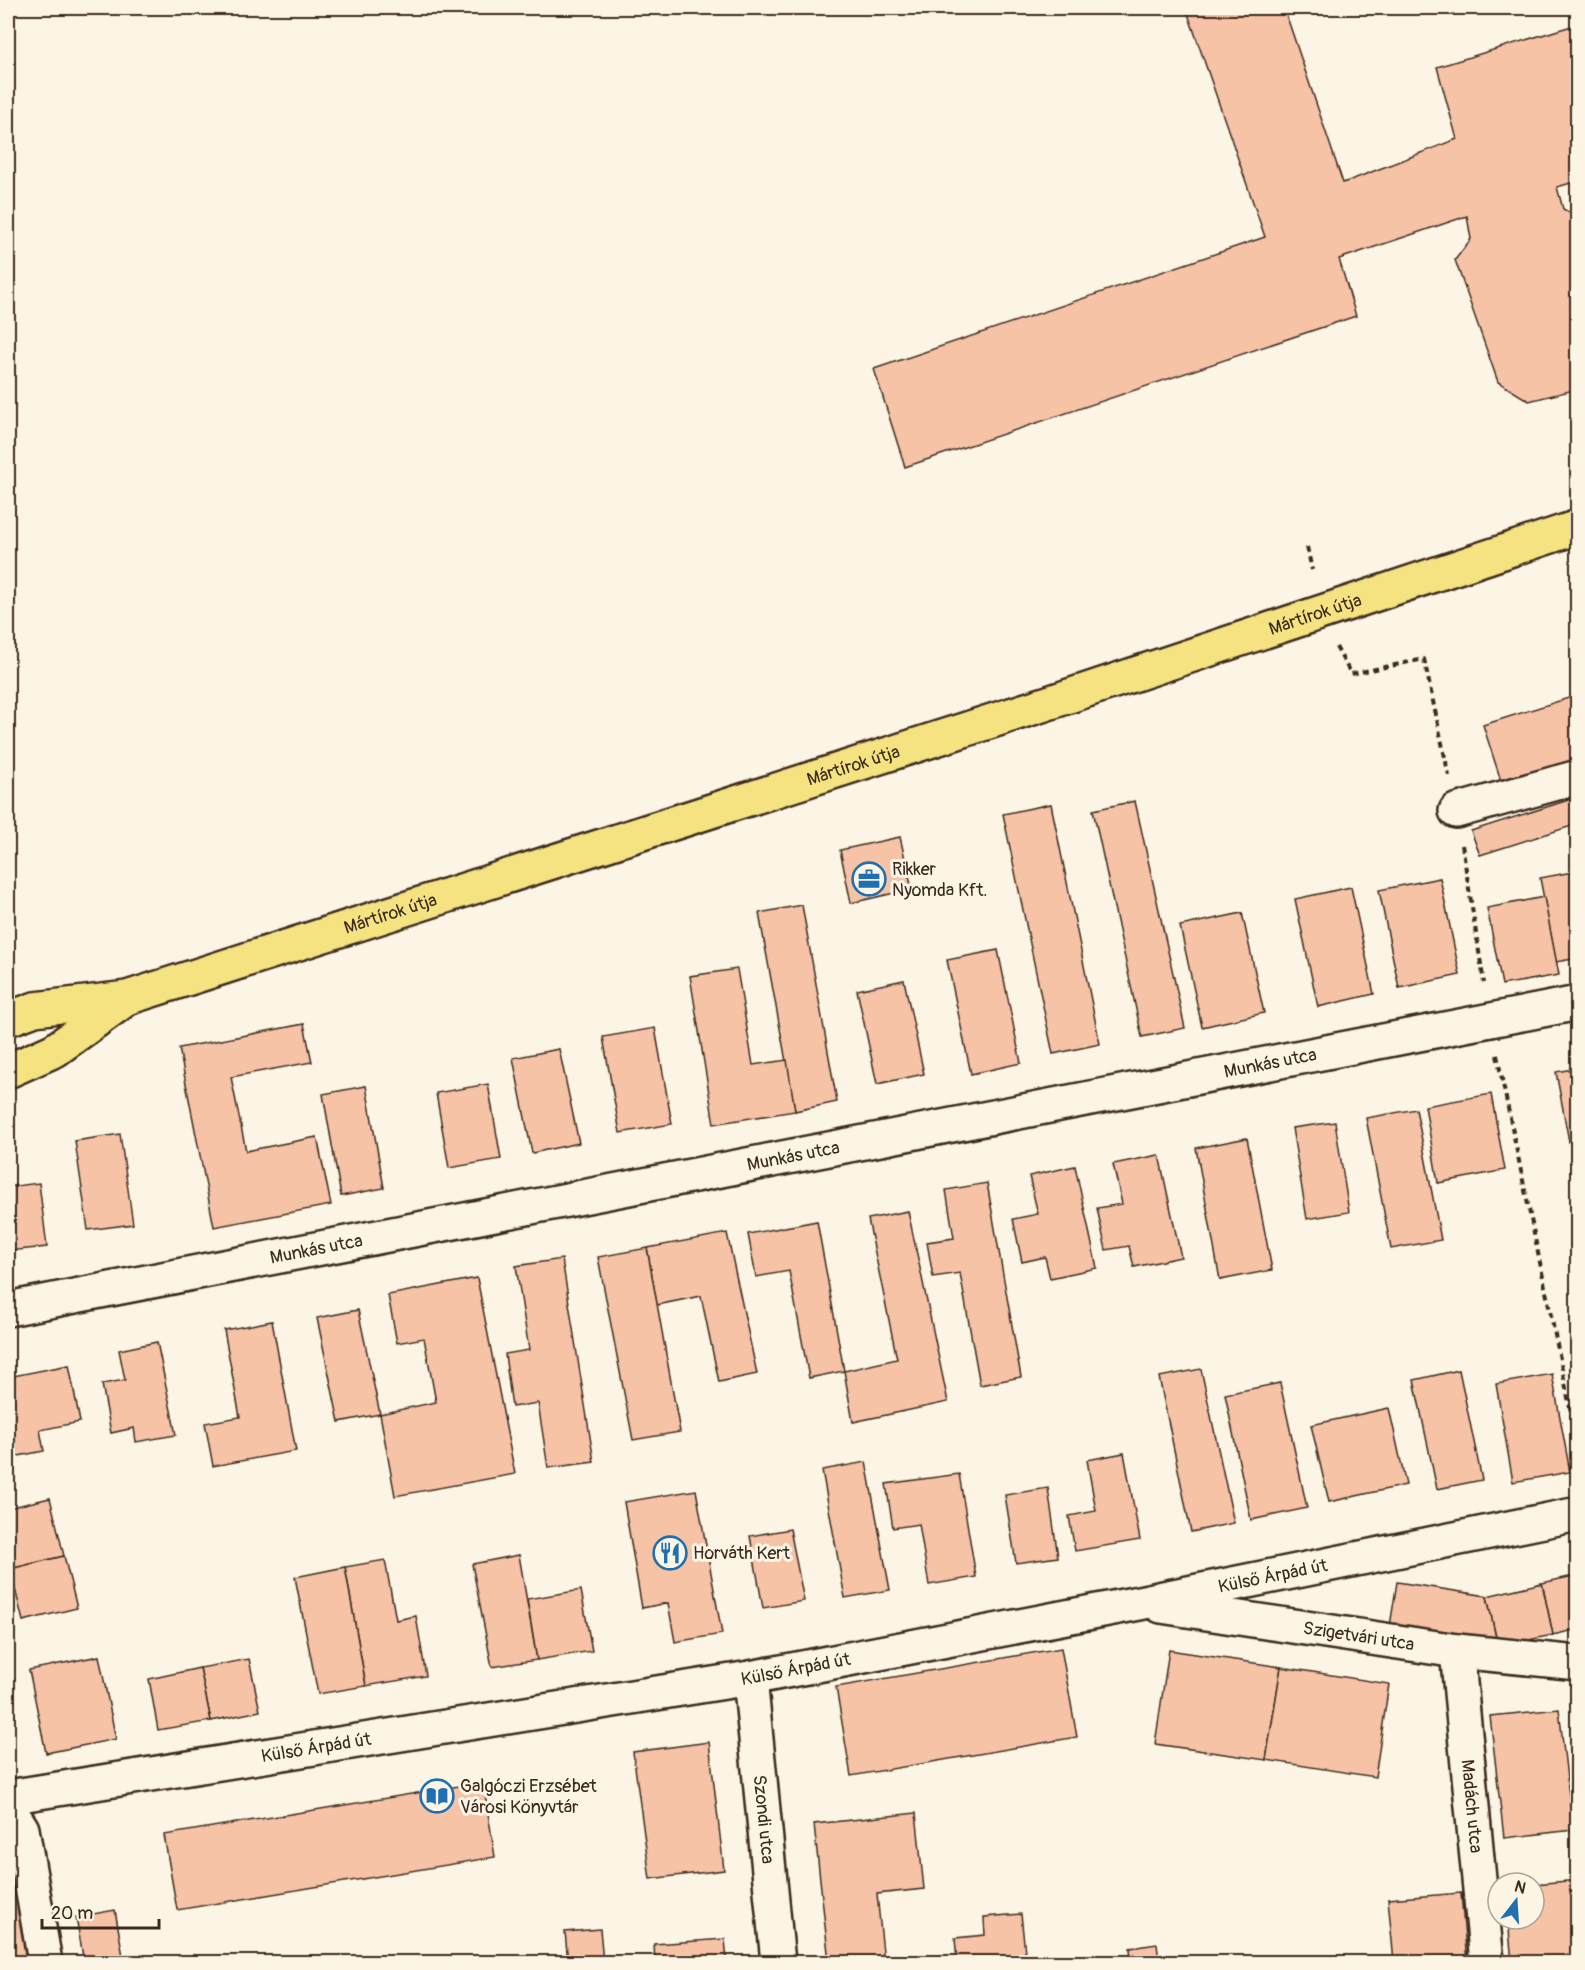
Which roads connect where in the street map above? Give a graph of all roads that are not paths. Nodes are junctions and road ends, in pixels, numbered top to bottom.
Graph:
1 (1578, 527) edge
2 (1578, 777) edge
3 (1456, 811) road end
4 (127, 998) junction
5 (1578, 1003) edge
6 (8, 1019) edge
7 (8, 1071) edge
8 (8, 1309) edge
9 (1578, 1514) edge
10 (1138, 1603) junction
11 (1457, 1651) junction
12 (1578, 1664) edge
13 (750, 1678) junction
14 (8, 1797) edge
15 (8, 1806) edge
16 (45, 1962) edge
17 (778, 1962) edge
18 (1487, 1962) edge

1 - 4 main road, Mártírok útja
2 - 3 street
4 - 6 main road, Mártírok útja
4 - 7 main road, Mártírok útja
5 - 8 street, Munkás utca
9 - 10 street, Külső Árpád út
10 - 11 street, Szigetvári utca
10 - 13 street, Külső Árpád út
11 - 12 street, Szigetvári utca
11 - 18 street, Madách utca
13 - 14 street, Külső Árpád út
13 - 17 street, Szondi utca
15 - 16 street

